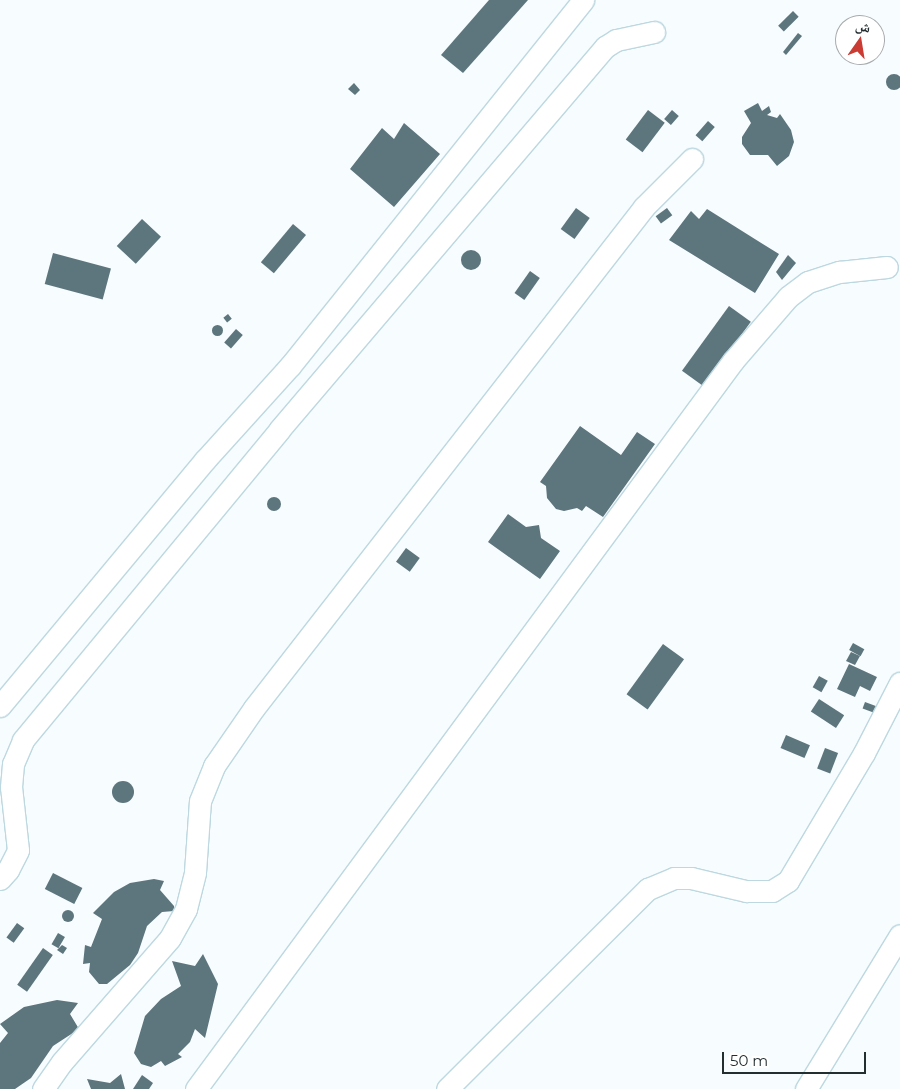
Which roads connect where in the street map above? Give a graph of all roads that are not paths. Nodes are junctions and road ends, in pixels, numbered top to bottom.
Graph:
1 (584, 0) edge
2 (654, 32) dead end
3 (692, 159) dead end
4 (888, 267) dead end
5 (900, 683) edge
6 (0, 706) edge
7 (0, 879) edge
8 (900, 935) edge
9 (43, 1089) edge
10 (196, 1089) edge
11 (447, 1089) edge
12 (806, 1089) edge

1 - 6 street
2 - 7 street
3 - 9 street
4 - 10 street
5 - 11 street
8 - 12 street

